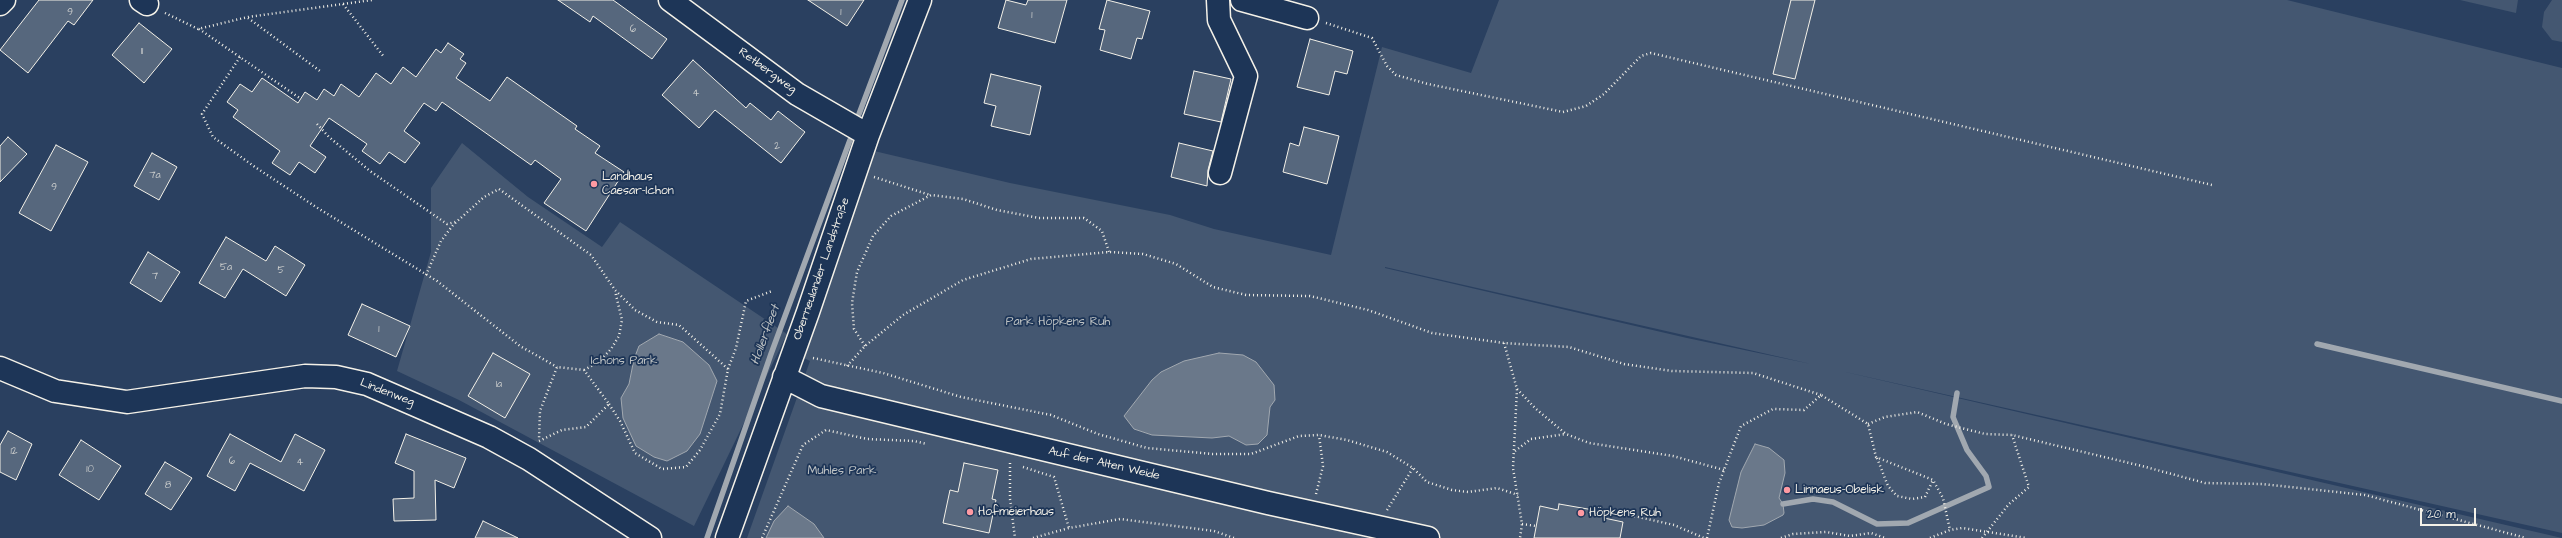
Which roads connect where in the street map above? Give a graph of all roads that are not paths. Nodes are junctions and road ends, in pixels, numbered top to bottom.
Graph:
1 (4, 0) edge
2 (670, 0) edge
3 (920, 0) edge
4 (1218, 0) edge
5 (1242, 0) edge
6 (0, 4) edge
7 (1307, 18) road end
8 (868, 136) junction
9 (1220, 173) dead end
10 (0, 368) edge
11 (784, 377) junction
12 (650, 538) edge
13 (727, 538) edge
14 (1428, 538) edge

1 - 6 street
2 - 8 street, Retbergweg
3 - 8 street, Oberneulander Landstraße
4 - 9 street
5 - 7 street
8 - 11 street, Oberneulander Landstraße
10 - 12 street, Lindenweg
11 - 13 street, Oberneulander Landstraße
11 - 14 street, Auf der Alten Weide

